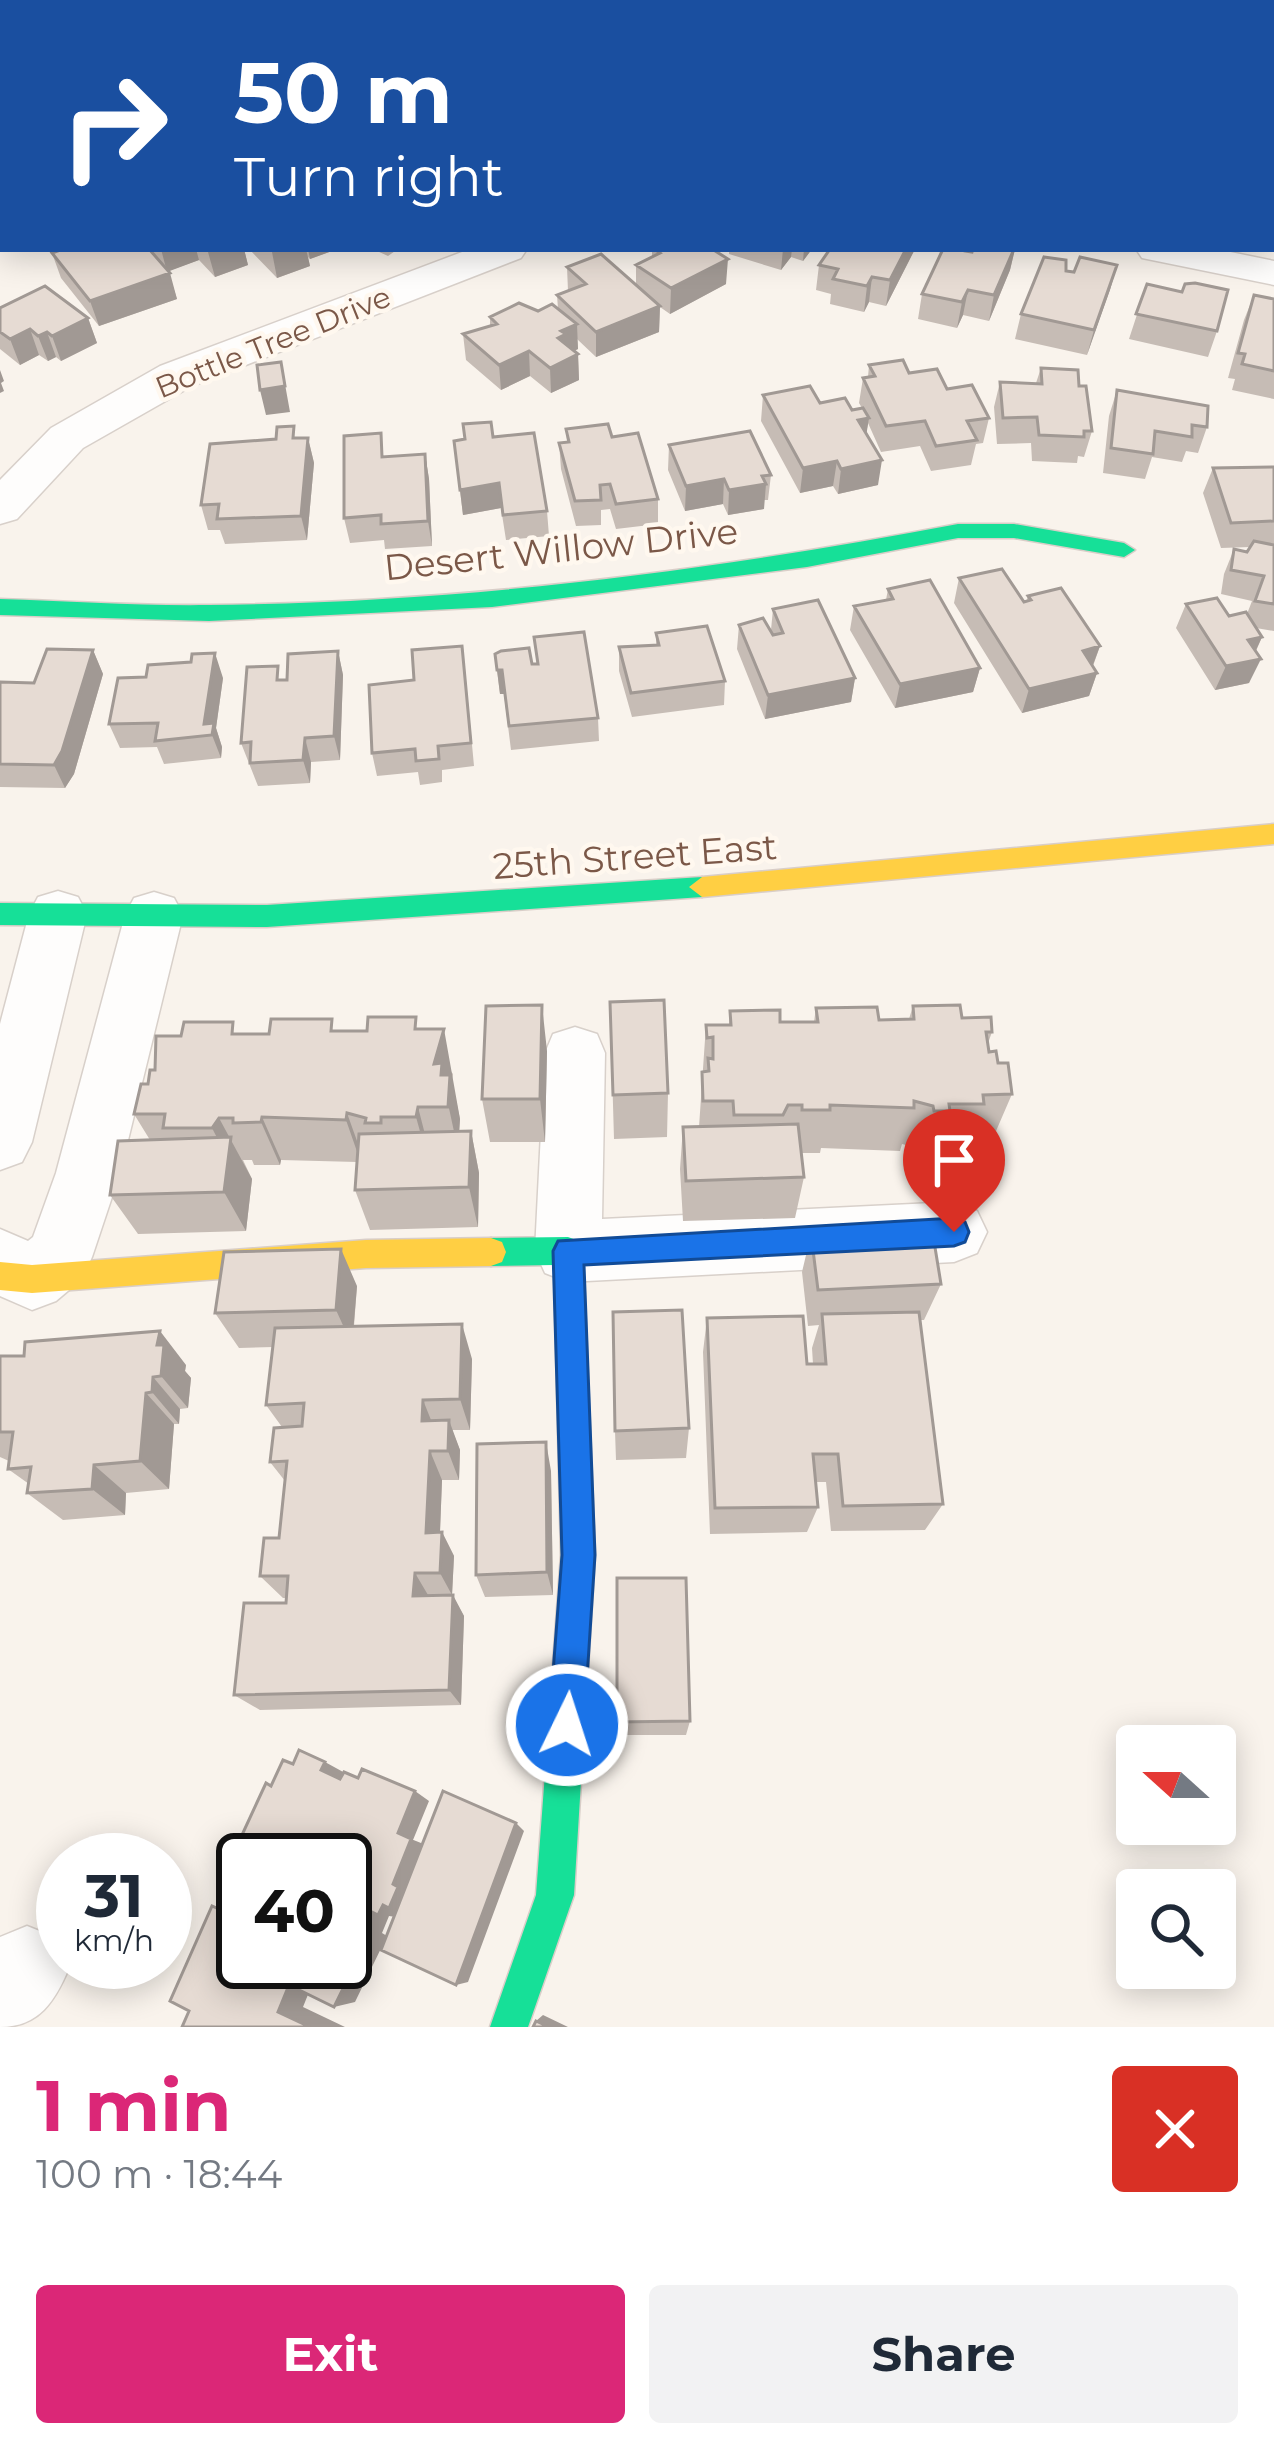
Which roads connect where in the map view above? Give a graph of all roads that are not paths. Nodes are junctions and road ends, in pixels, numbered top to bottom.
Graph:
1 (499, 252) edge
2 (1170, 252) edge
3 (1274, 274) edge
4 (0, 508) edge
5 (1124, 550) dead end
6 (0, 608) edge
7 (1274, 834) edge
8 (29, 914) edge
9 (154, 915) junction
10 (575, 1053) dead end
11 (0, 1142) edge
12 (954, 1232) dead end
13 (568, 1251) junction
14 (11, 1272) edge
15 (508, 2027) edge

1 - 4 street, Bottle Tree Drive
2 - 3 street
5 - 6 street, Desert Willow Drive
7 - 9 street, 25th Street East
8 - 9 street, 25th Street East
8 - 11 street
9 - 14 street
10 - 13 street
12 - 13 street
13 - 14 street
13 - 15 street

